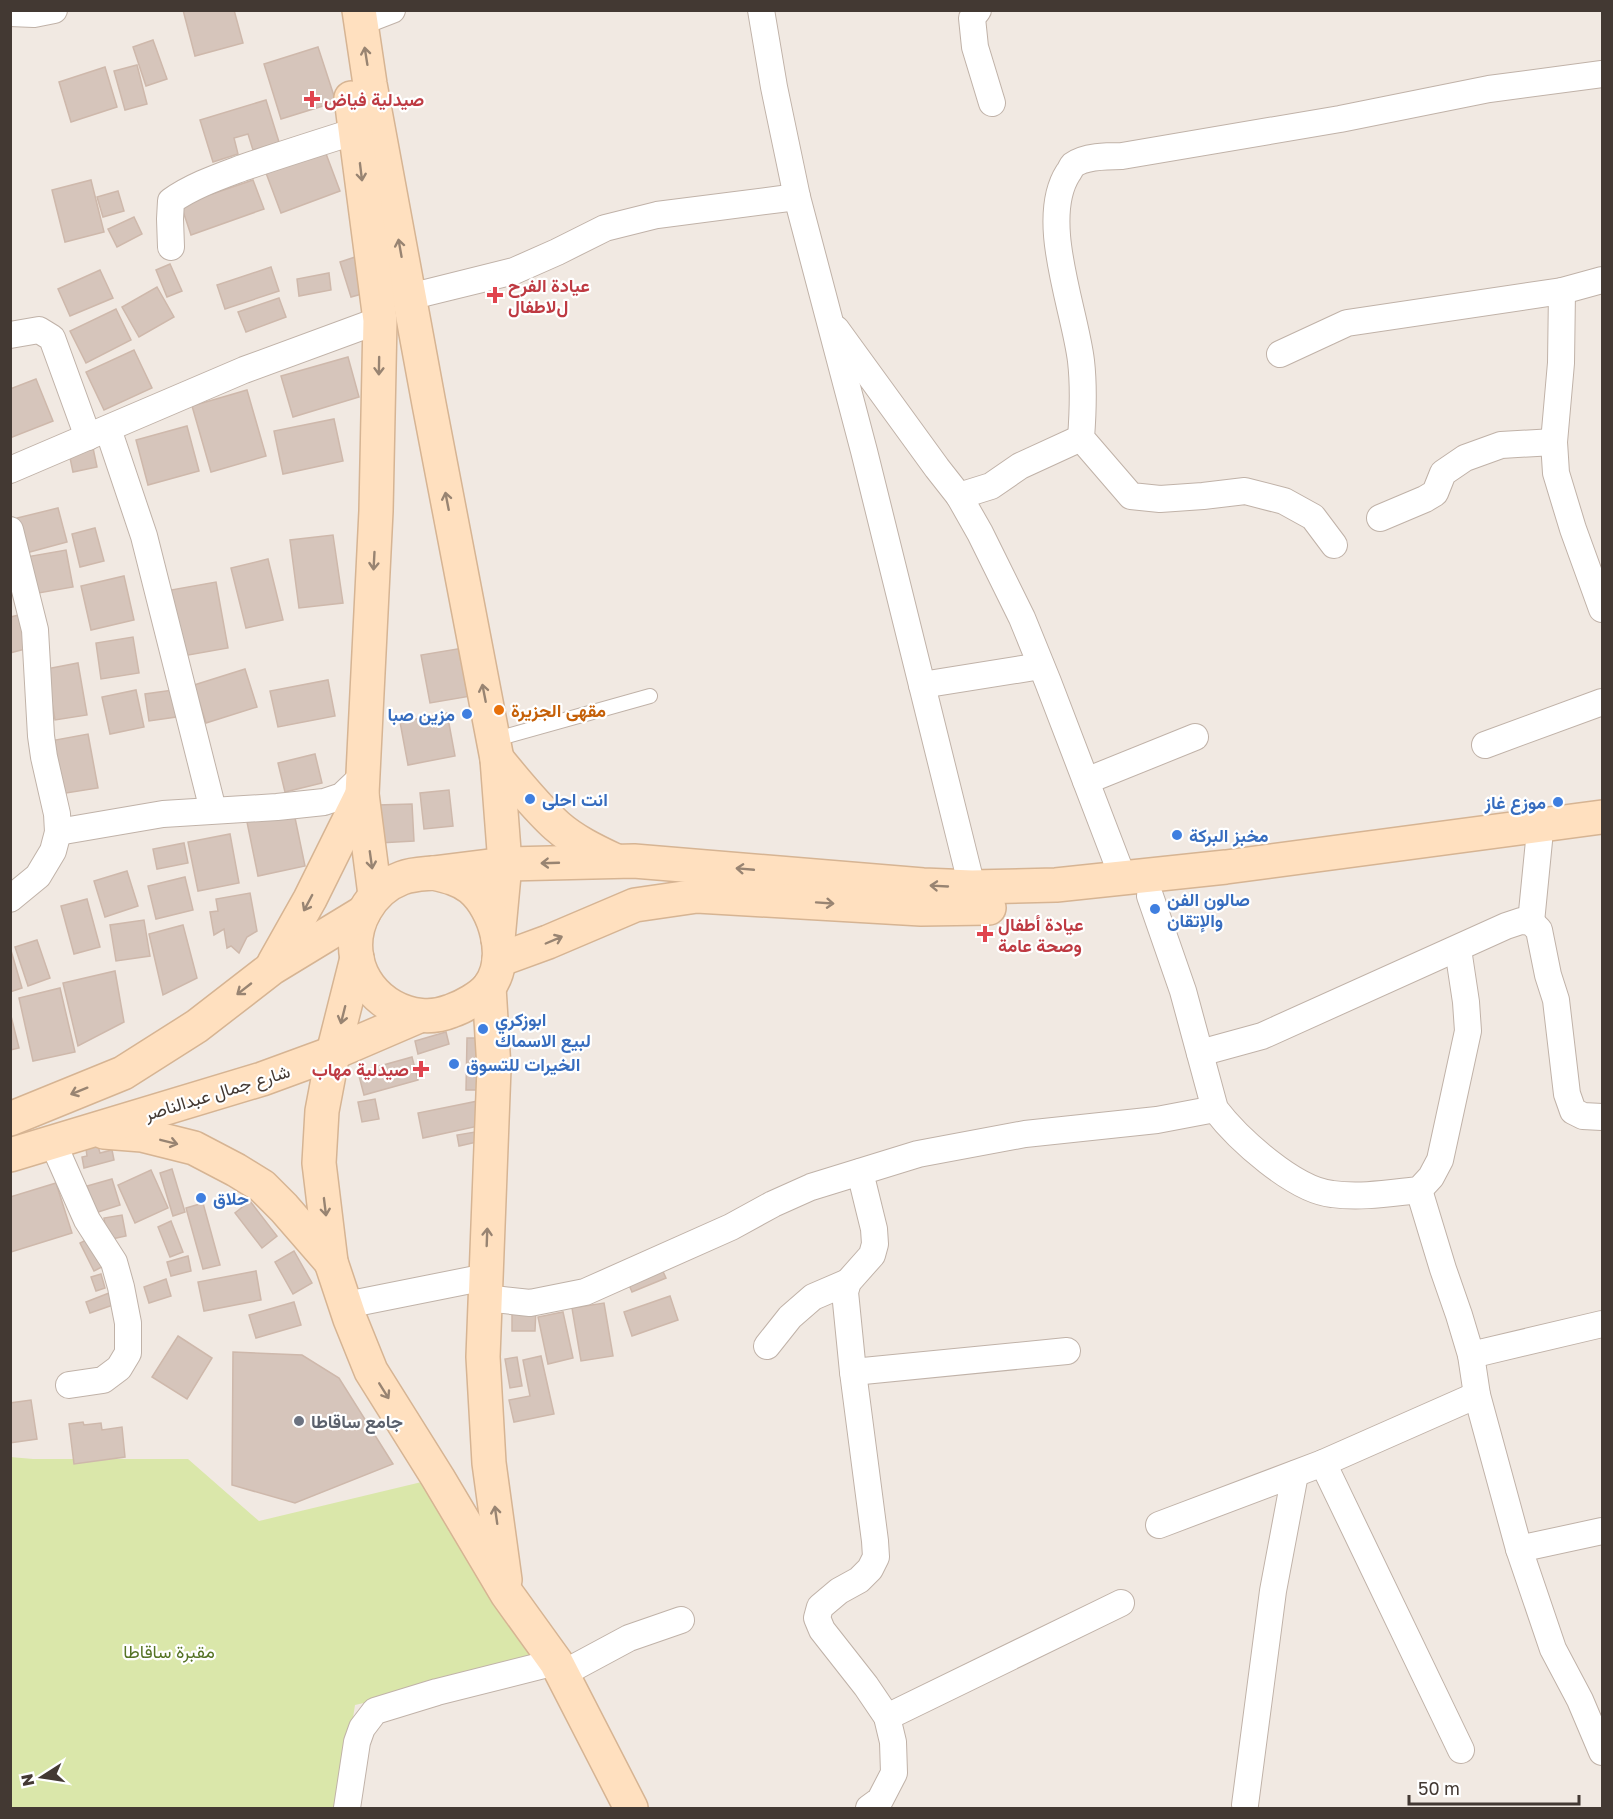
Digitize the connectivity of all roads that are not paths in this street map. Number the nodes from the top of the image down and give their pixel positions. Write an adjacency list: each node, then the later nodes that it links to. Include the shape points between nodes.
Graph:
1 (54, 10): 5 (street)
2 (392, 10): 6 (street)
3 (761, 10): 10 (street)
4 (978, 10): 8 (street, via 972,18 975,47)
5 (10, 13)
6 (352, 14): 9 (main road); 14 (main road, one-way to 6, via 370,84)
7 (1602, 74): 20 (street, via 1489,89 1122,156 1096,156 1073,165 1062,182 1056,210 1058,247 1081,360)
8 (992, 103)
9 (356, 131): 11 (street, via 281,154 182,194 171,201); 16 (main road, one-way to 16)
10 (796, 197): 14 (street, via 657,215 605,228 514,271); 15 (street)
11 (171, 247)
12 (1602, 280): 13 (street)
13 (1562, 291): 18 (street, via 1347,323); 21 (street)
14 (409, 297): 34 (main road, one-way to 14)
15 (827, 316): 23 (street); 29 (street)
16 (381, 320): 19 (street, via 244,370); 36 (main road, one-way to 36)
17 (10, 335): 19 (street, via 39,330 52,338)
18 (1280, 354)
19 (98, 433): 22 (street); 37 (street, via 144,536)
20 (1081, 438): 23 (street, via 1020,466 991,486); 26 (street, via 1131,496 1160,500 1245,491 1284,501 1313,517)
21 (1554, 442): 24 (street, via 1502,445 1465,458 1443,473 1435,493); 27 (street, via 1556,474)
22 (10, 470)
23 (959, 496): 28 (street, via 1022,618)
24 (1380, 518)
25 (10, 530): 39 (street, via 35,630 41,736)
26 (1334, 545)
27 (1600, 599)
28 (1041, 666): 29 (street); 35 (street)
29 (922, 684): 46 (street)
30 (650, 696): 34 (lane)
31 (1602, 702): 33 (street)
32 (1195, 737): 35 (street)
33 (1485, 745)
34 (495, 750): 42 (main road, via 517,784 558,827); 43 (main road)
35 (1086, 781): 45 (street)
36 (363, 785): 37 (street, via 324,802); 49 (main road, one-way to 49); 54 (main road, one-way to 54, via 310,899)
37 (213, 810): 39 (street, via 163,814)
38 (1602, 817): 45 (main road)
39 (58, 832): 48 (street, via 38,876)
40 (1602, 833): 41 (main road)
41 (1539, 841): 47 (main road); 50 (street)
42 (616, 861): 43 (main road, one-way to 43); 46 (main road, one-way to 42)
43 (505, 864): 44 (main road); 53 (main road)
44 (433, 873): 49 (main road, via 402,878 388,885); 53 (main road, via 470,887 484,902 494,919)
45 (1124, 878): 46 (main road)
46 (972, 887)
47 (1150, 896): 53 (main road, one-way to 47, via 635,905 698,896 921,909 977,909); 57 (street)
48 (10, 899)
49 (370, 903): 52 (main road, via 357,932); 54 (main road)
50 (1531, 922): 51 (street, via 1506,926); 59 (street, via 1539,930 1556,1000 1567,1094 1573,1111)
51 (1458, 949): 57 (street, via 1262,1036); 65 (street, via 1468,1031 1440,1160)
52 (357, 958): 55 (main road, via 365,979 379,997 397,1010); 56 (main road, one-way to 56)
53 (495, 962): 55 (main road, via 464,1006 441,1015); 68 (main road, one-way to 53)
54 (272, 968): 60 (main road, one-way to 60, via 197,1026 123,1073)
55 (419, 1016): 56 (main road, شارع جمال عبدالناصر)
56 (333, 1053): 61 (main road, شارع جمال عبدالناصر, via 262,1079); 66 (main road, one-way to 66, via 322,1111 320,1163)
57 (1200, 1053): 58 (street)
58 (1215, 1109): 64 (street, via 1157,1120 1025,1134 918,1154); 65 (street, via 1259,1154 1308,1187 1329,1194 1361,1196)
59 (1602, 1117)
60 (10, 1119)
61 (90, 1131): 62 (main road, شارع جمال عبدالناصر); 66 (main road, one-way to 66, via 142,1135 194,1148 236,1170 262,1186)
62 (53, 1143): 63 (main road, شارع جمال عبدالناصر); 75 (street, via 87,1220 114,1262 128,1323 128,1353 119,1368 103,1380)
63 (10, 1155)
64 (860, 1172): 67 (street, via 875,1244 873,1255); 68 (street, via 773,1204 731,1227 585,1292 530,1303)
65 (1419, 1190): 73 (street)
66 (331, 1262): 69 (main road)
67 (848, 1282): 71 (street, via 813,1297 790,1317); 74 (street, via 845,1292)
68 (485, 1288): 69 (street); 82 (main road, one-way to 68, via 489,1463 483,1358)
69 (346, 1305): 82 (main road, one-way to 82, via 371,1371)
70 (1602, 1324): 73 (street)
71 (767, 1346)
72 (1067, 1352): 74 (street)
73 (1471, 1355): 76 (street)
74 (853, 1372): 87 (street, via 876,1557 859,1580 820,1606 818,1618 822,1630)
75 (69, 1386)
76 (1477, 1395): 77 (street); 81 (street)
77 (1323, 1463): 78 (street); 88 (street)
78 (1295, 1474): 79 (street); 90 (street, via 1273,1591)
79 (1159, 1525)
80 (1602, 1531): 81 (street)
81 (1519, 1549): 86 (street, via 1553,1649)
82 (507, 1594): 85 (main road)
83 (1121, 1603): 87 (street)
84 (681, 1620): 85 (street)
85 (559, 1668): 91 (street, via 437,1692 375,1712 357,1742); 92 (main road)
86 (1591, 1698): 89 (street)
87 (887, 1717): 93 (street, via 894,1773 880,1800)
88 (1461, 1750)
89 (1602, 1752)
90 (1245, 1805)
91 (348, 1809)
92 (631, 1809)
93 (869, 1809)

